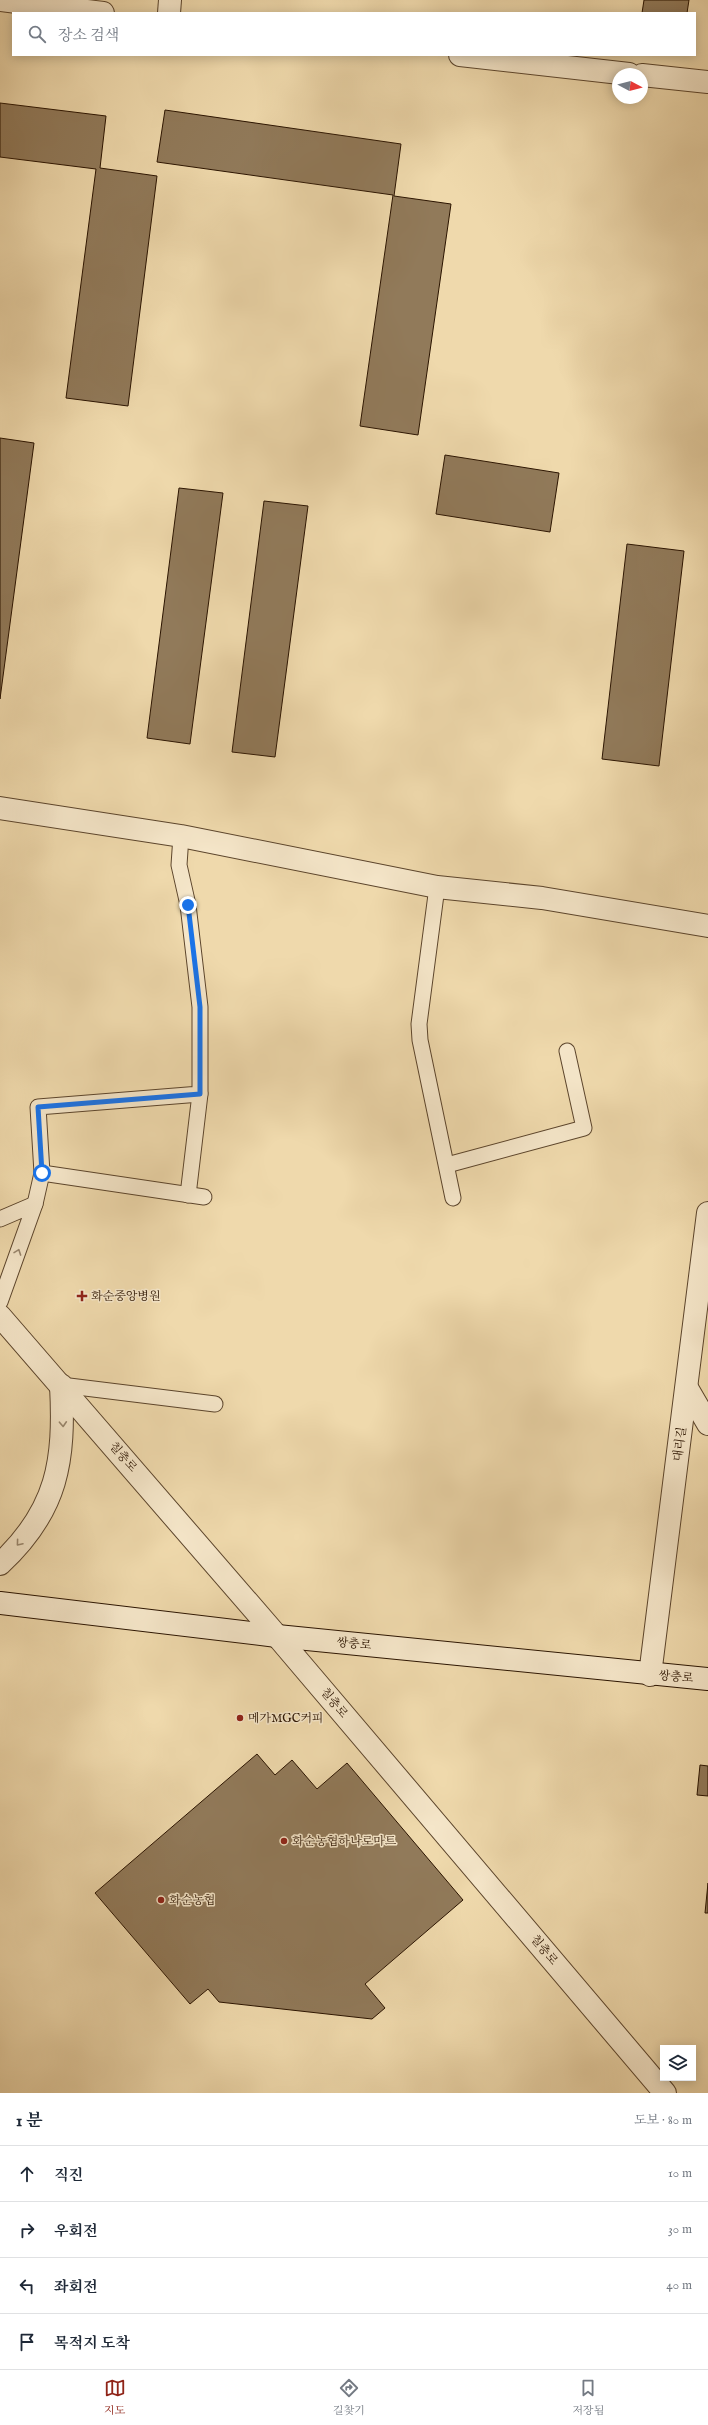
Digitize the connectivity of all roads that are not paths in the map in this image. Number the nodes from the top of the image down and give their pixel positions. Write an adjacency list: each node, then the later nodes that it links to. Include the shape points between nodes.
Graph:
1 (0, 0): 3 (street)
2 (170, 0): 4 (street)
3 (95, 12)
4 (169, 12)
5 (469, 56): 6 (street)
6 (612, 72)
7 (648, 77): 8 (street)
8 (708, 82)
9 (0, 808): 10 (street)
10 (181, 836): 11 (street); 14 (lane, via 179,865 188,905 200,1007)
11 (437, 887): 12 (street, via 542,898); 15 (lane, via 419,1024 420,1040)
12 (708, 926)
13 (568, 1052): 15 (lane, via 584,1128)
14 (200, 1094): 16 (lane, via 38,1107); 17 (lane)
15 (447, 1165): 19 (lane)
16 (42, 1173): 17 (lane); 20 (lane)
17 (188, 1195): 18 (lane)
18 (204, 1197)
19 (453, 1198)
20 (35, 1204): 22 (lane); 23 (lane, one-way to 20)
21 (708, 1213): 26 (street, 대리길)
22 (0, 1218)
23 (0, 1302)
24 (0, 1316): 25 (street, 칠충로)
25 (61, 1386): 27 (lane); 29 (street, one-way to 29, via 64,1431 59,1467 51,1494 36,1524); 31 (street, 칠충로)
26 (687, 1388): 28 (street); 32 (street, 대리길)
27 (216, 1404)
28 (708, 1424)
29 (0, 1564)
30 (0, 1603): 31 (street, 쌍충로)
31 (277, 1636): 32 (street, 쌍충로); 34 (street, 칠충로)
32 (650, 1675): 33 (street, 쌍충로)
33 (708, 1679)
34 (665, 2093)

